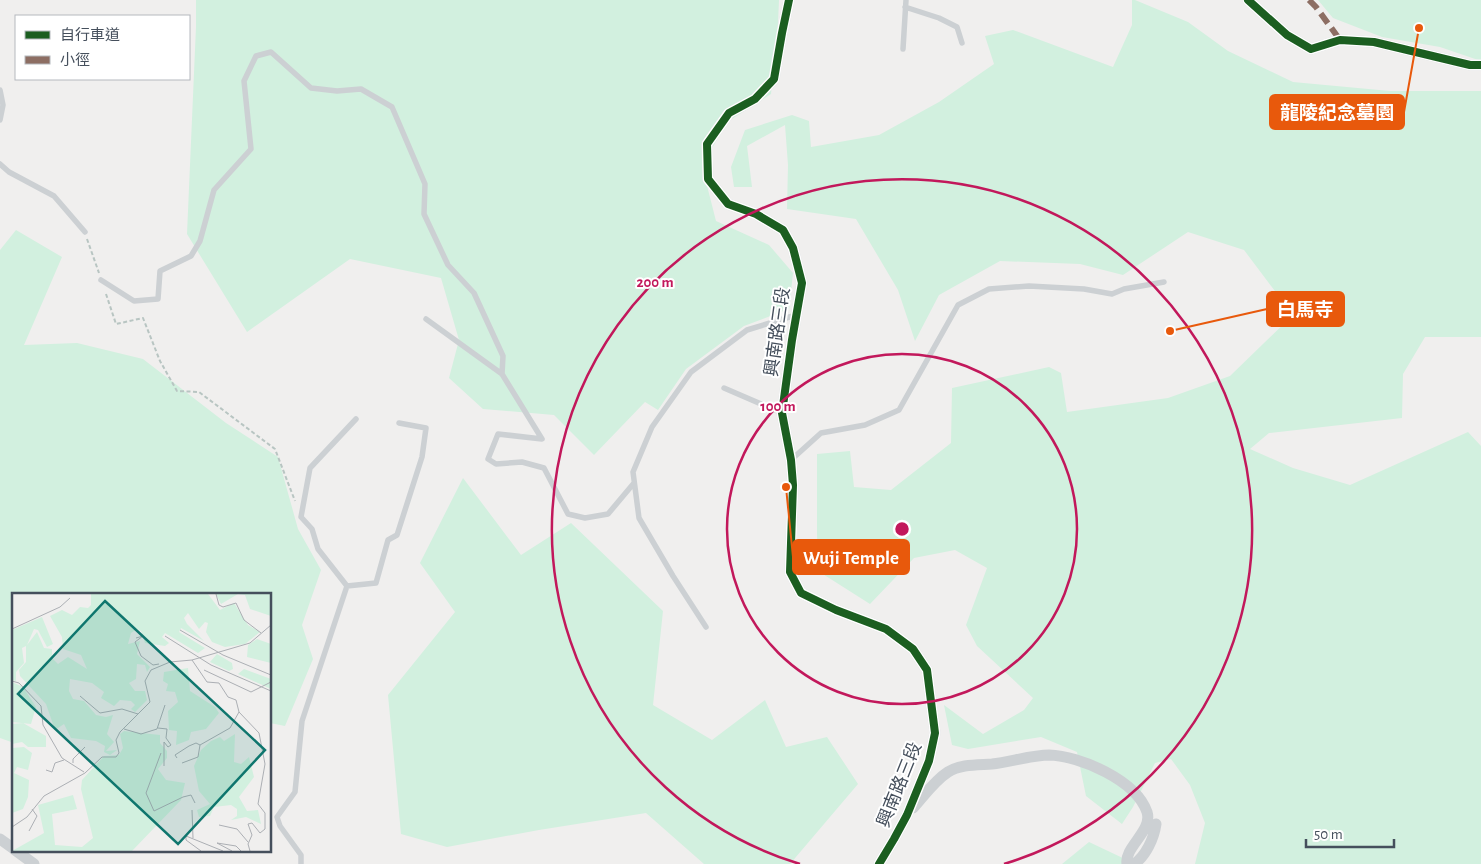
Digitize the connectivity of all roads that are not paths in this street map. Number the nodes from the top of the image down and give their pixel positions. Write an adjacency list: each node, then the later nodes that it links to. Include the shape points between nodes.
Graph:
1 (789, 0): 14 (street, 興南路三段, via 774,79 755,99 729,113 707,144 708,179 728,204 756,214 783,230 793,248 802,284)
2 (906, 0): 4 (lane)
3 (1248, 0): 7 (street, via 1286,35 1312,50 1340,40 1374,42)
4 (905, 7): 5 (lane, via 957,27); 6 (lane)
5 (962, 43)
6 (903, 49)
7 (1481, 65)
8 (0, 90): 9 (lane, via 4,105)
9 (0, 120)
10 (0, 164): 11 (lane, via 54,196)
11 (85, 232)
12 (101, 280): 16 (lane, via 134,302 158,300 160,271 191,256 200,241 214,190 251,149 244,81 256,56 271,52 311,88 361,89 392,107 425,184 424,214 448,265 474,293 503,356)
13 (1164, 282): 21 (lane, via 1112,294 1029,286 989,289 958,305 899,410 865,425 821,432)
14 (796, 316): 18 (street, 興南路三段); 22 (lane, via 747,330 691,372 652,427 632,472)
15 (426, 319): 16 (lane)
16 (502, 374): 22 (lane, via 542,439 498,434 488,459 496,464 522,462 544,468 568,514 585,518 608,514)
17 (724, 388): 18 (lane)
18 (782, 413): 21 (street, 興南路三段)
19 (356, 419): 23 (lane, via 310,468 301,517 312,529 318,549)
20 (399, 423): 23 (lane, via 426,428 422,457 397,534 388,540 376,583)
21 (791, 460): 25 (street, 興南路三段, via 790,572 801,593 886,629 913,649 927,670 935,733 930,761)
22 (634, 484): 24 (lane, via 639,518)
23 (347, 586): 31 (lane, via 302,721 295,792 277,817 301,855)
24 (706, 627)
25 (907, 815): 32 (street, 興南路三段); 33 (street, via 949,771 969,765 1049,755 1078,760 1126,784 1148,814 1146,826 1131,850)
26 (1156, 824): 34 (street, via 1154,836)
27 (0, 839): 28 (street)
28 (12, 848)
29 (18, 852): 30 (street)
30 (34, 864)
31 (301, 864)
32 (879, 864)
33 (1127, 864)
34 (1134, 864)

